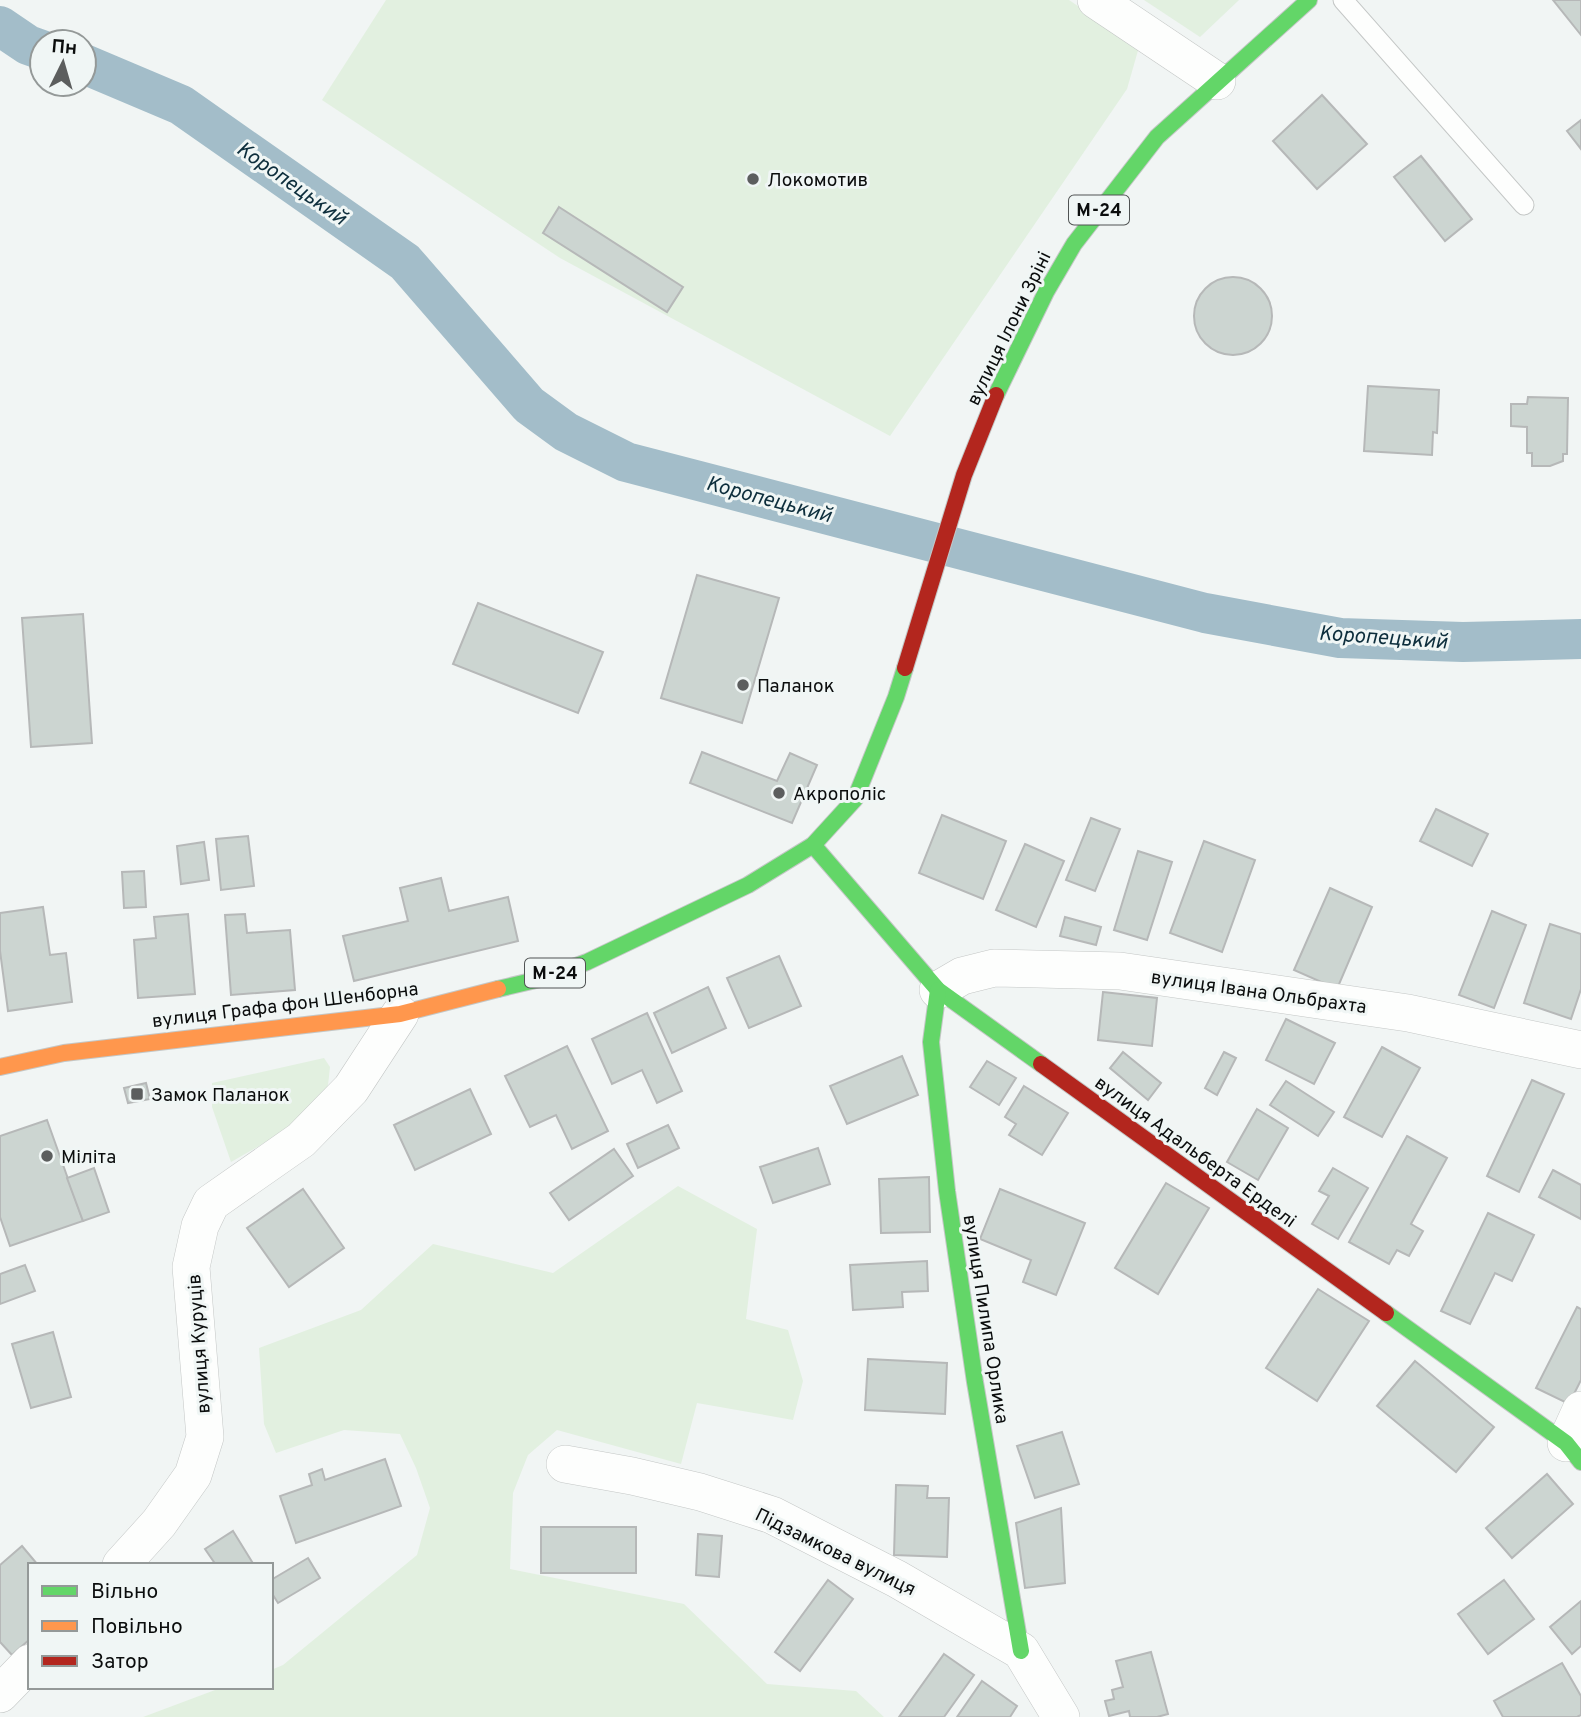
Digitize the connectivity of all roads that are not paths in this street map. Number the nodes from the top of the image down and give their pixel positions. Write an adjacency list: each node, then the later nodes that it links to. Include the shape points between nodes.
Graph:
1 (1096, 0): 4 (street)
2 (1309, 0): 4 (main road, вулиця Ілони Зріні / М-24)
3 (1343, 0): 5 (lane)
4 (1217, 82): 6 (main road, вулиця Ілони Зріні / М-24, via 1157,137 1074,244 1046,292 1002,379 964,475)
5 (1524, 205)
6 (926, 598): 7 (main road, вулиця Графа фон Шенборна / М-24, via 896,697 855,799)
7 (813, 845): 8 (main road, вулиця Адальберта Ерделі); 9 (main road, вулиця Графа фон Шенборна / М-24, via 748,885 587,962 540,979)
8 (938, 990): 10 (street, вулиця Івана Ольбрахта, via 962,976 994,968 1120,971 1408,1013); 13 (main road, вулиця Адальберта Ерделі); 16 (main road, вулиця Пилипа Орлика, via 931,1042 947,1191)
9 (400, 1014): 11 (main road, вулиця Графа фон Шенборна / М-24, via 64,1053); 15 (street, вулиця Куруців, via 351,1089 301,1140 211,1203 191,1267 205,1437 193,1475)
10 (1581, 1050)
11 (0, 1067)
12 (1581, 1410): 13 (street)
13 (1573, 1453)
14 (565, 1464): 16 (street, Підзамкова вулиця, via 700,1492 772,1515 897,1579)
15 (123, 1563)
16 (1021, 1651): 19 (street, Підзамкова вулиця)
17 (28, 1664): 18 (street)
18 (0, 1694)
19 (1060, 1717)

